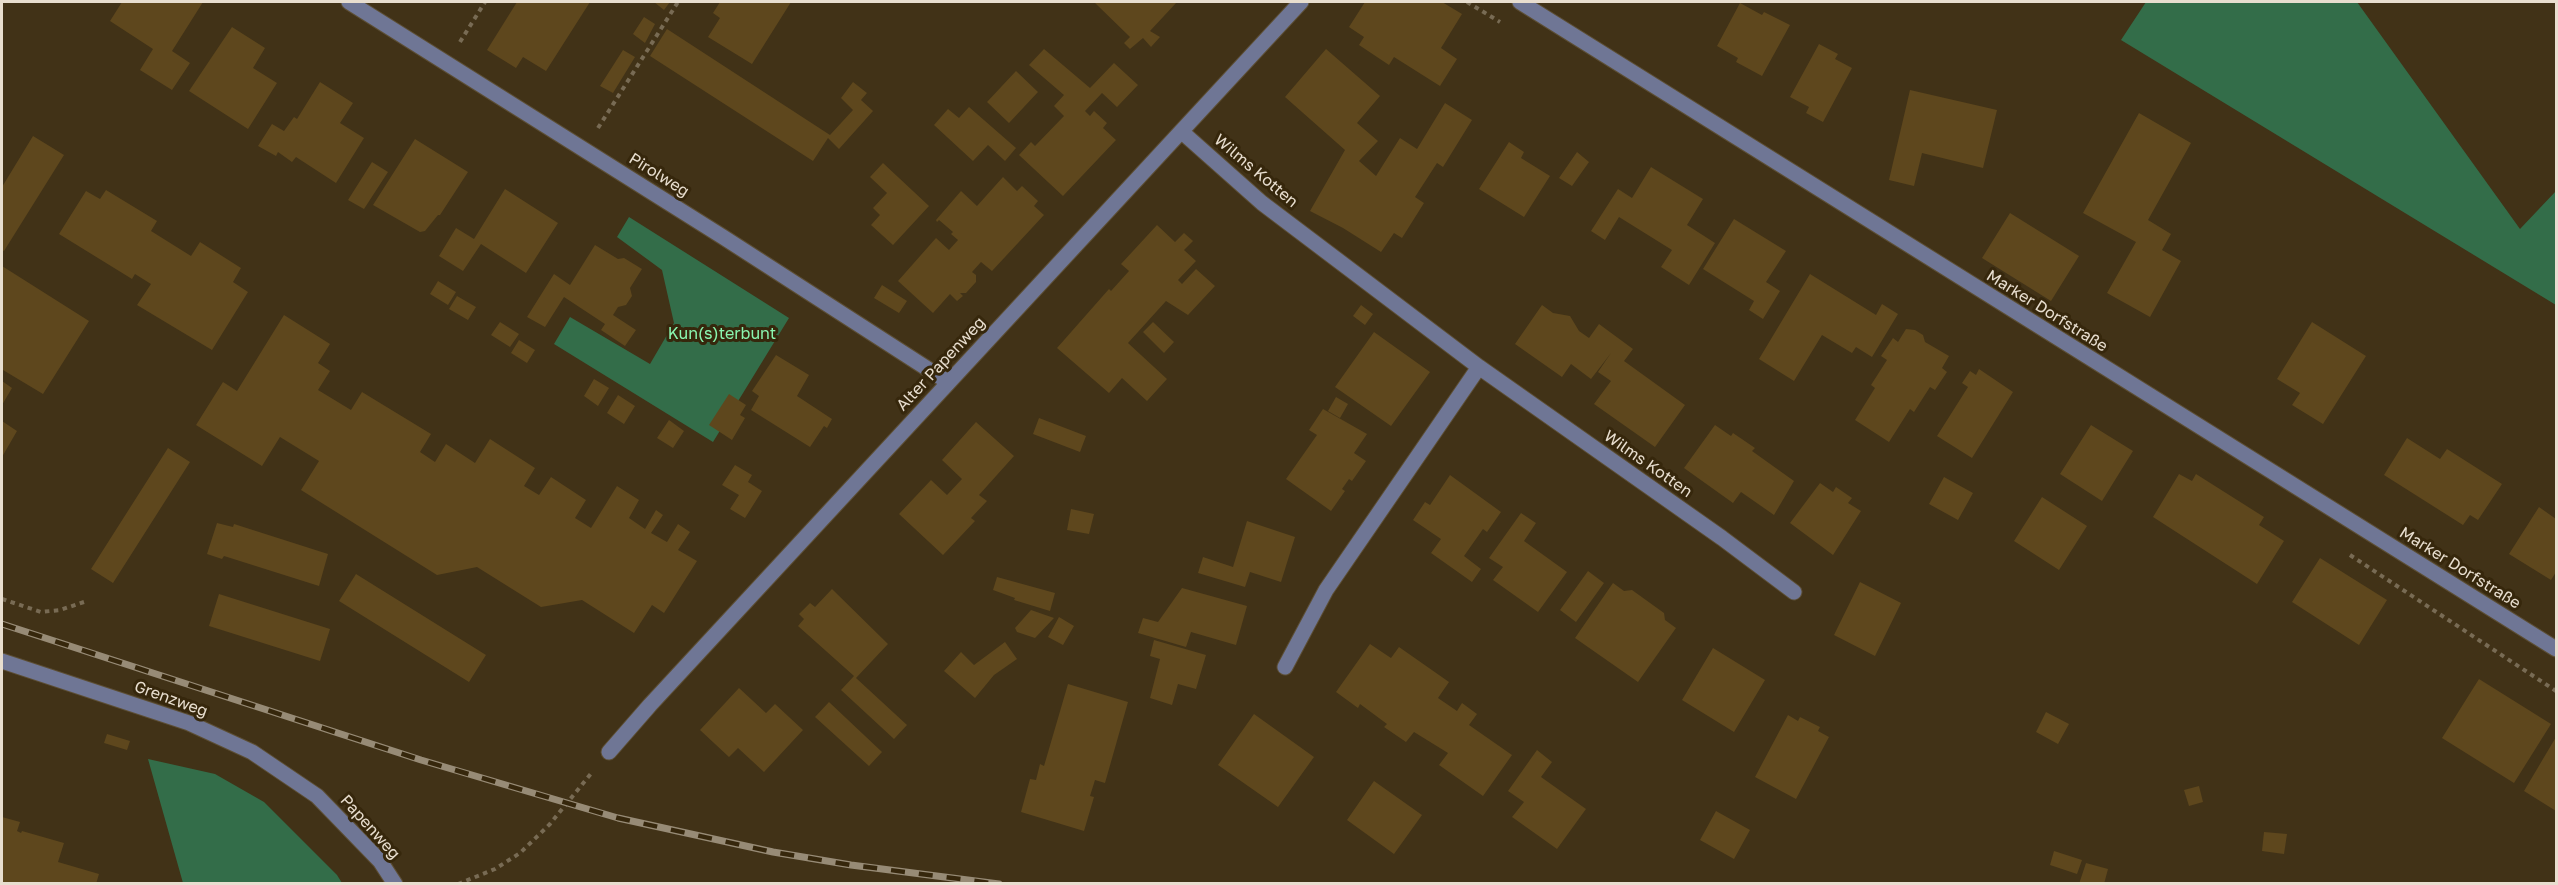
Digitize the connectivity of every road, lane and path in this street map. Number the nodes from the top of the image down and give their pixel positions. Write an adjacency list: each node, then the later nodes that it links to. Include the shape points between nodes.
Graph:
1 (349, 2): 6 (street, Pirolweg)
2 (484, 2): 6 (path)
3 (678, 2): 8 (path)
4 (1301, 2): 7 (street, Alter Papenweg)
5 (1520, 2): 14 (street, Marker Dorfstraße)
6 (447, 63): 8 (street, Pirolweg)
7 (1182, 132): 9 (street, Wilms Kotten, via 1262,203); 10 (street, Alter Papenweg)
8 (584, 149): 10 (street, Pirolweg)
9 (1479, 367): 11 (street, Wilms Kotten); 16 (street, via 1326,590)
10 (948, 382): 17 (street, Alter Papenweg)
11 (1794, 592)
12 (2, 599): 13 (path, via 41,612)
13 (87, 601)
14 (2556, 649)
15 (2, 661): 18 (street, Grenzweg, via 189,723 252,752)
16 (1285, 667)
17 (609, 752): 20 (path, via 550,824 520,853)
18 (317, 796): 19 (street, Papenweg, via 380,861)
19 (395, 884)
20 (458, 884)

